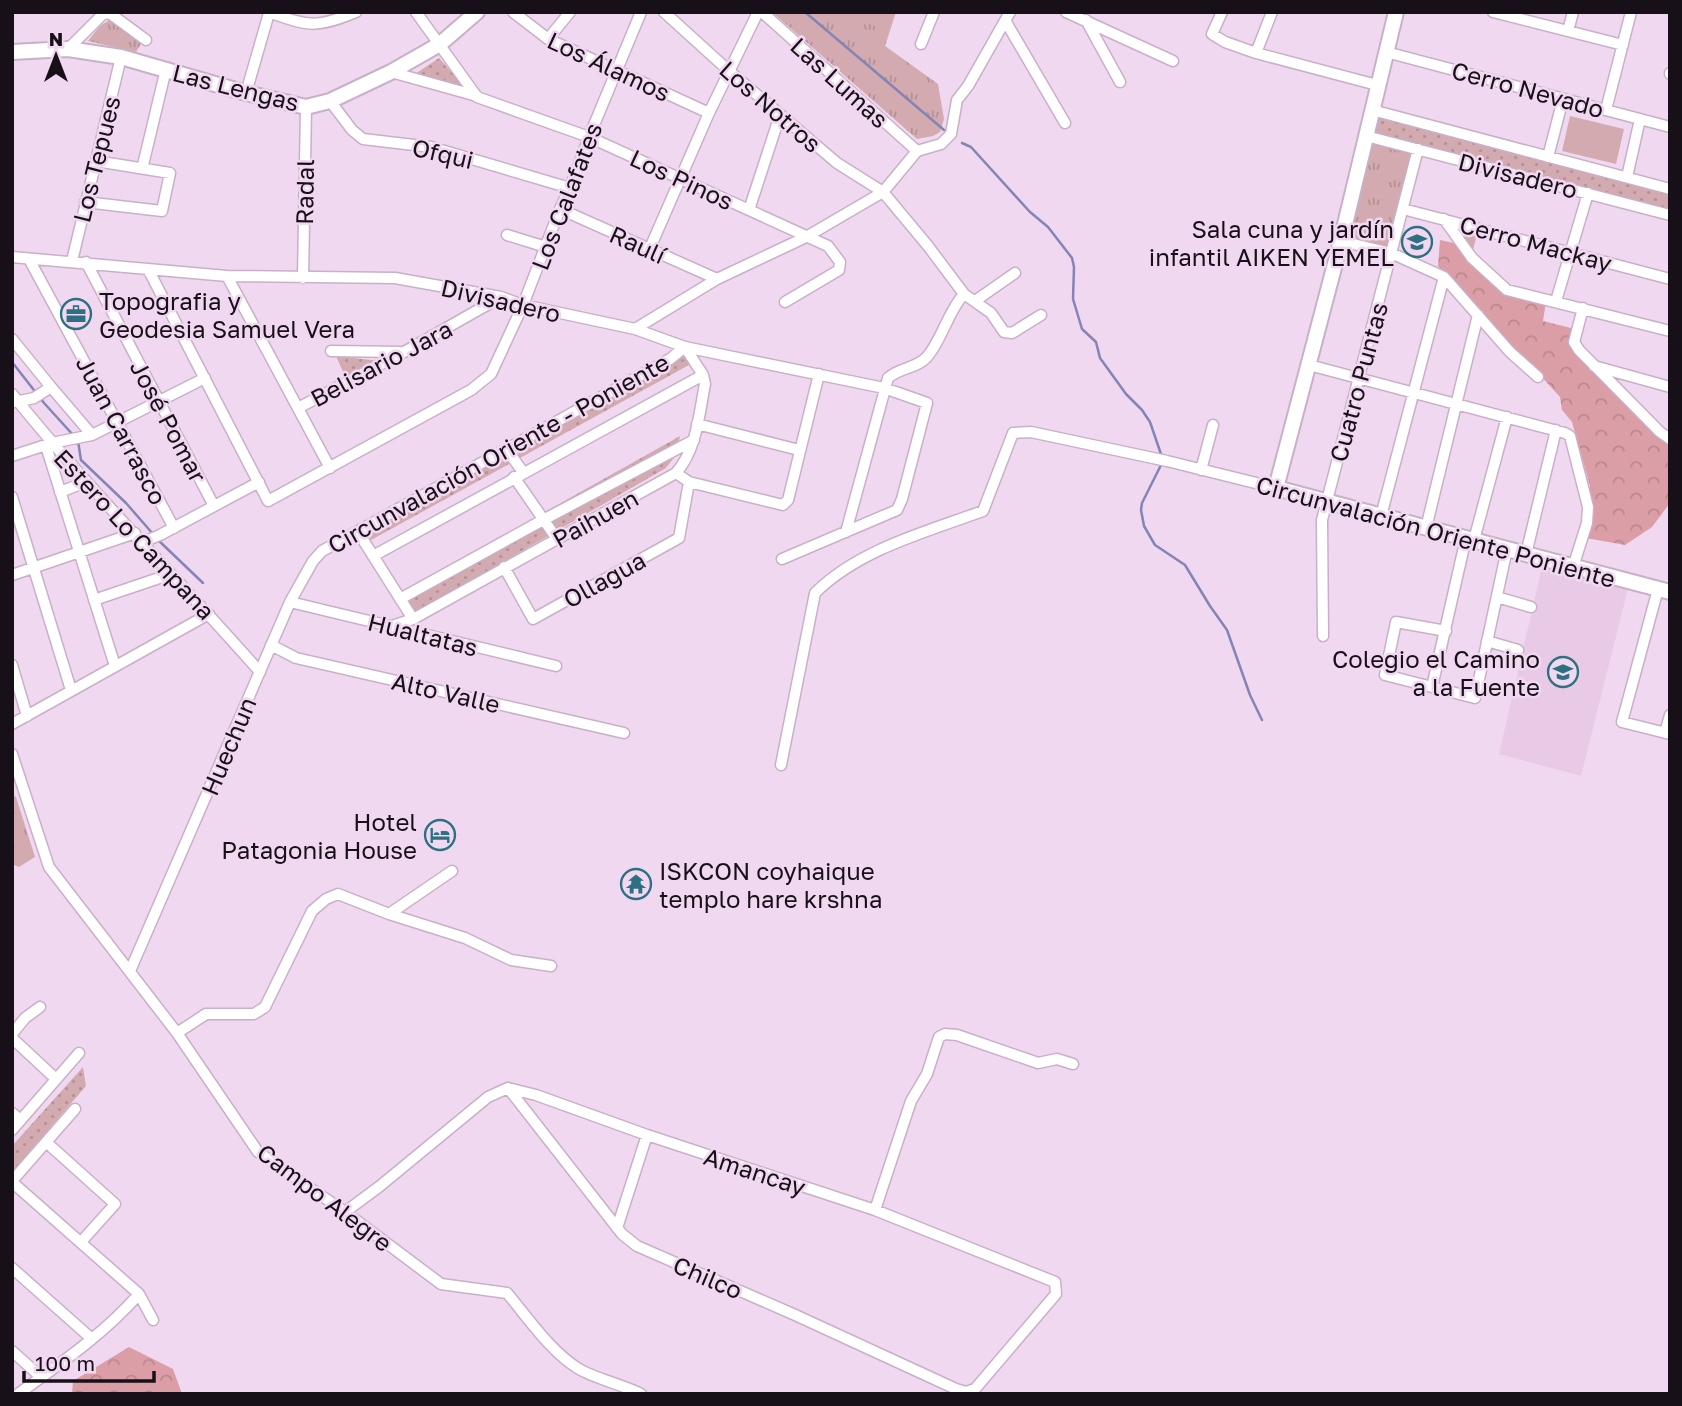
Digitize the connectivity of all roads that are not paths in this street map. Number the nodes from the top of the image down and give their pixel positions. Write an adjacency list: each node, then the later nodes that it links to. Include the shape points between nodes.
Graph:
1 (268, 12): 2 (street, via 301,24 328,24); 40 (street)
2 (356, 12)
3 (416, 12): 25 (street)
4 (477, 12): 25 (street, Las Lengas)
5 (513, 12): 24 (street, Los Álamos)
6 (570, 12): 24 (street)
7 (640, 12): 35 (street, Los Calafates)
8 (664, 12): 36 (street, Los Notros)
9 (760, 12): 36 (street); 55 (street, Las Lumas)
10 (934, 12): 26 (street)
11 (1066, 12): 21 (street)
12 (1222, 12): 31 (street, via 1212,34)
13 (1272, 12): 31 (street)
14 (1396, 12): 30 (street)
15 (1493, 12): 19 (street)
16 (1573, 12): 22 (street)
17 (1631, 12): 27 (street)
18 (109, 13): 23 (street); 28 (street)
19 (1514, 15): 22 (street)
20 (1008, 17): 50 (street); 55 (street, via 957,100 951,134 941,145)
21 (1085, 20): 33 (street); 38 (street)
22 (1568, 31): 27 (street)
23 (146, 40)
24 (548, 40): 35 (street, Los Álamos)
25 (440, 44): 37 (street, Las Lengas); 41 (street)
26 (921, 44)
27 (1623, 45): 46 (street)
28 (68, 49): 29 (street, Las Lengas); 32 (street, Las Lengas)
29 (12, 52)
30 (1386, 52): 39 (street); 42 (street, Cerro Nevado)
31 (1256, 53): 39 (street)
32 (121, 57): 34 (street, Las Lengas); 57 (street, Los Tepues)
33 (1173, 61)
34 (166, 69): 40 (street, Las Lengas); 58 (street)
35 (617, 70): 47 (street, Los Álamos); 53 (street, Los Calafates)
36 (729, 71): 47 (street); 48 (street, Los Notros)
37 (391, 72): 41 (street, Los Pinos); 43 (street, Las Lengas)
38 (1120, 82)
39 (1377, 85): 45 (street)
40 (246, 93): 44 (street, Las Lengas)
41 (477, 97): 53 (street, Los Pinos)
42 (1563, 99): 46 (street, Cerro Nevado); 56 (street)
43 (330, 101): 44 (street, Las Lengas); 61 (street, Ofqui, via 363,139 431,147)
44 (306, 107): 86 (street, Radal)
45 (1372, 110): 52 (street); 56 (street, Divisadero)
46 (1606, 110): 49 (street, Cerro Nevado)
47 (709, 113): 60 (street)
48 (780, 115): 63 (street, Los Notros, via 837,163); 68 (street)
49 (1640, 119): 51 (street, Cerro Nevado); 59 (street)
50 (1065, 123)
51 (1670, 127)
52 (1366, 136): 54 (street, Divisadero); 73 (street)
53 (589, 137): 60 (street, Los Pinos); 61 (street, Los Calafates)
54 (1418, 149): 64 (street, Divisadero); 67 (street, Cuatro Puntas)
55 (918, 151): 63 (street)
56 (1548, 157): 59 (street, Divisadero)
57 (96, 161): 65 (street, Los Tepues); 65 (street, via 170,173 162,211)
58 (144, 165)
59 (1627, 177): 62 (street, Divisadero)
60 (681, 178): 68 (street, Los Pinos); 75 (street)
61 (570, 188): 66 (street, Los Calafates)
62 (1670, 189)
63 (883, 192): 72 (street); 89 (street, Los Notros)
64 (1588, 193): 69 (street, Divisadero); 76 (street)
65 (85, 202): 80 (street, Los Tepues)
66 (560, 209): 74 (street, Los Calafates); 75 (street, Raulí)
67 (1403, 209): 70 (street, Cerro Mackay); 77 (street, Cuatro Puntas)
68 (749, 210): 72 (street, Los Pinos)
69 (1670, 215)
70 (1444, 219): 76 (street, Cerro Mackay); 92 (street, via 1472,257 1507,290)
71 (507, 235): 74 (street)
72 (806, 237): 87 (street); 93 (street, Los Pinos, via 828,246 840,267)
73 (1341, 241): 77 (street); 104 (street)
74 (546, 247): 94 (street, Los Calafates)
75 (650, 248): 87 (street, Raulí)
76 (1570, 252): 88 (street, Cerro Mackay); 92 (street)
77 (1391, 253): 85 (street); 110 (street, Cuatro Puntas)
78 (12, 257): 79 (street, Divisadero)
79 (29, 259): 80 (street, Divisadero); 120 (street, Juan Carrasco)
80 (72, 261): 81 (street, Divisadero)
81 (86, 262): 82 (street, Divisadero); 116 (street, José Pomar)
82 (148, 269): 84 (street, Divisadero); 109 (street)
83 (1015, 273): 91 (street)
84 (228, 276): 86 (street, Divisadero); 118 (street)
85 (1444, 277): 96 (street); 114 (street)
86 (303, 278): 90 (street, Divisadero, via 395,278)
87 (717, 279): 98 (street)
88 (1670, 279)
89 (964, 294): 91 (street); 112 (street, via 929,355 891,375)
90 (501, 298): 94 (street, Divisadero); 103 (street, Belisario Jara)
91 (975, 301): 97 (street, via 1009,334)
92 (1556, 301): 95 (street)
93 (785, 303)
94 (523, 306): 98 (street, Divisadero); 131 (street, Los Calafates, via 491,374 471,390)
95 (1583, 308): 99 (street); 105 (street, via 1574,342)
96 (1478, 314): 108 (street); 117 (street)
97 (1041, 315)
98 (635, 329): 101 (street, Circunvalación Oriente - Poniente)
99 (1670, 331)
100 (12, 338): 113 (street)
101 (685, 347): 106 (street, Circunvalación Oriente - Poniente); 107 (street); 128 (street, Circunvalación Oriente - Poniente)
102 (331, 351): 103 (street)
103 (404, 352): 118 (street, Belisario Jara)
104 (1309, 365): 110 (street); 138 (street)
105 (1593, 366): 111 (street); 125 (street)
106 (819, 374): 112 (street, Circunvalación Oriente - Poniente); 129 (street)
107 (703, 375): 121 (street); 134 (street)
108 (1538, 377)
109 (205, 378): 116 (street); 136 (street)
110 (1360, 378): 114 (street); 141 (street, Cuatro Puntas)
111 (1670, 387)
112 (884, 388): 148 (street); 148 (street, Circunvalación Oriente - Poniente, via 928,403 897,510)
113 (42, 392): 115 (street); 124 (street)
114 (1414, 392): 117 (street); 143 (street)
115 (14, 400): 127 (street, Estero Lo Campana)
116 (159, 402): 120 (street); 142 (street, José Pomar)
117 (1457, 404): 119 (street); 146 (street)
118 (298, 408): 131 (street)
119 (1507, 417): 123 (street); 151 (street)
120 (118, 423): 124 (street); 145 (street, Juan Carrasco)
121 (697, 424): 126 (street); 129 (street)
122 (1213, 425): 132 (street)
123 (1556, 430): 155 (street); 159 (street, via 1570,436 1588,507)
124 (88, 435): 127 (street)
125 (1670, 439)
126 (694, 440): 133 (street, via 687,461); 144 (street)
127 (49, 445): 130 (street); 135 (street, Estero Lo Campana); 139 (street)
128 (507, 450): 134 (street); 147 (street, Circunvalación Oriente - Poniente)
129 (799, 450): 137 (street, via 783,505)
130 (12, 456)
131 (330, 468): 136 (street, Los Calafates, via 268,501)
132 (1202, 470): 138 (street, Circunvalación Oriente Poniente); 190 (street, Circunvalación Oriente Poniente, via 1031,432 1013,433 982,511 904,539 833,575 815,593)
133 (676, 472): 137 (street); 150 (street, Paihuen)
134 (519, 475): 144 (street); 156 (street)
135 (86, 482): 139 (street); 149 (street, Estero Lo Campana)
136 (259, 482): 142 (street)
137 (689, 482): 160 (street, Ollagua, via 679,538 533,619)
138 (1276, 488): 141 (street, Circunvalación Oriente Poniente)
139 (60, 492): 154 (street)
140 (12, 497): 161 (street)
141 (1327, 502): 143 (street, Circunvalación Oriente Poniente); 174 (street, Cuatro Puntas, via 1322,520)
142 (214, 506): 145 (street)
143 (1381, 516): 146 (street, Circunvalación Oriente Poniente)
144 (543, 520): 150 (street); 166 (street)
145 (174, 528): 152 (street)
146 (1426, 528): 151 (street, Circunvalación Oriente Poniente)
147 (358, 532): 156 (street); 158 (street, Circunvalación Oriente - Poniente, via 322,551)
148 (846, 532): 157 (street)
149 (135, 533): 152 (street, Estero Lo Campana); 154 (street)
150 (557, 539): 160 (street, Paihuen)
151 (1470, 539): 153 (street, Circunvalación Oriente Poniente); 173 (street)
152 (145, 542): 162 (street, Estero Lo Campana)
153 (1507, 549): 155 (street, Circunvalación Oriente Poniente); 165 (street)
154 (79, 552): 161 (street); 167 (street)
155 (1526, 554): 159 (street, Circunvalación Oriente Poniente)
156 (373, 556): 166 (street)
157 (782, 559)
158 (313, 561): 168 (street, Huechun)
159 (1573, 566): 164 (street, Circunvalación Oriente Poniente)
160 (504, 567): 171 (street, Paihuen)
161 (34, 568): 163 (street); 183 (street)
162 (171, 574): 167 (street); 170 (street, Estero Lo Campana)
163 (12, 575)
164 (1666, 589): 188 (street, via 1622,722)
165 (1497, 597): 169 (street); 175 (street)
166 (400, 599): 171 (street)
167 (94, 600): 179 (street)
168 (290, 602): 172 (street, Hualtatas); 176 (street, Huechun)
169 (1531, 607)
170 (209, 614): 179 (street); 181 (street, Estero Lo Campana)
171 (414, 618): 172 (street, Paihuen)
172 (392, 626): 180 (street, Hualtatas)
173 (1446, 631): 182 (street); 182 (street, via 1396,622 1385,675)
174 (1323, 636)
175 (1487, 640): 177 (street); 182 (street, via 1475,698)
176 (271, 645): 181 (street, Huechun); 187 (street, Alto Valle, via 296,658)
177 (1518, 650)
178 (12, 665): 185 (street)
179 (115, 666): 183 (street)
180 (556, 666)
181 (260, 672): 195 (street, Huechun)
182 (1432, 687)
183 (71, 690): 185 (street)
184 (1670, 715): 188 (street)
185 (27, 716): 186 (street)
186 (12, 724)
187 (624, 733)
188 (1667, 734)
189 (12, 754): 191 (street, Campo Alegre)
190 (781, 765)
191 (16, 781): 195 (street, Campo Alegre, via 49,867)
192 (452, 871): 193 (street)
193 (389, 914): 194 (street, via 465,938 511,960); 197 (street, via 338,894 326,899 312,911 265,1007 254,1014 206,1014)
194 (551, 966)
195 (130, 971): 197 (street, Campo Alegre)
196 (40, 1007): 198 (street)
197 (177, 1032): 210 (street, Campo Alegre, via 258,1152)
198 (12, 1036): 201 (street)
199 (79, 1053): 201 (street)
200 (1073, 1065): 209 (street, via 1057,1059 1038,1063 957,1035 939,1037 927,1074 911,1101)
201 (56, 1079): 204 (street)
202 (508, 1088): 206 (street, Amancay); 210 (street, via 488,1097); 211 (street, Chilco)
203 (75, 1109): 207 (street)
204 (16, 1116): 205 (street)
205 (12, 1130)
206 (647, 1135): 209 (street, Amancay); 211 (street)
207 (46, 1142): 208 (street); 212 (street, via 115,1204)
208 (12, 1181): 212 (street)
209 (875, 1210): 219 (street, Amancay, via 1055,1282 1051,1301 975,1389)
210 (345, 1212): 221 (street, Campo Alegre, via 441,1284 507,1293 540,1334 580,1370)
211 (617, 1228): 219 (street, Chilco, via 637,1246)
212 (81, 1242): 214 (street)
213 (12, 1268): 216 (street)
214 (139, 1294): 215 (street); 216 (street)
215 (153, 1320)
216 (92, 1339): 218 (street)
217 (12, 1351): 218 (street)
218 (41, 1377): 220 (street)
219 (966, 1392)
220 (18, 1394)
221 (641, 1394)

